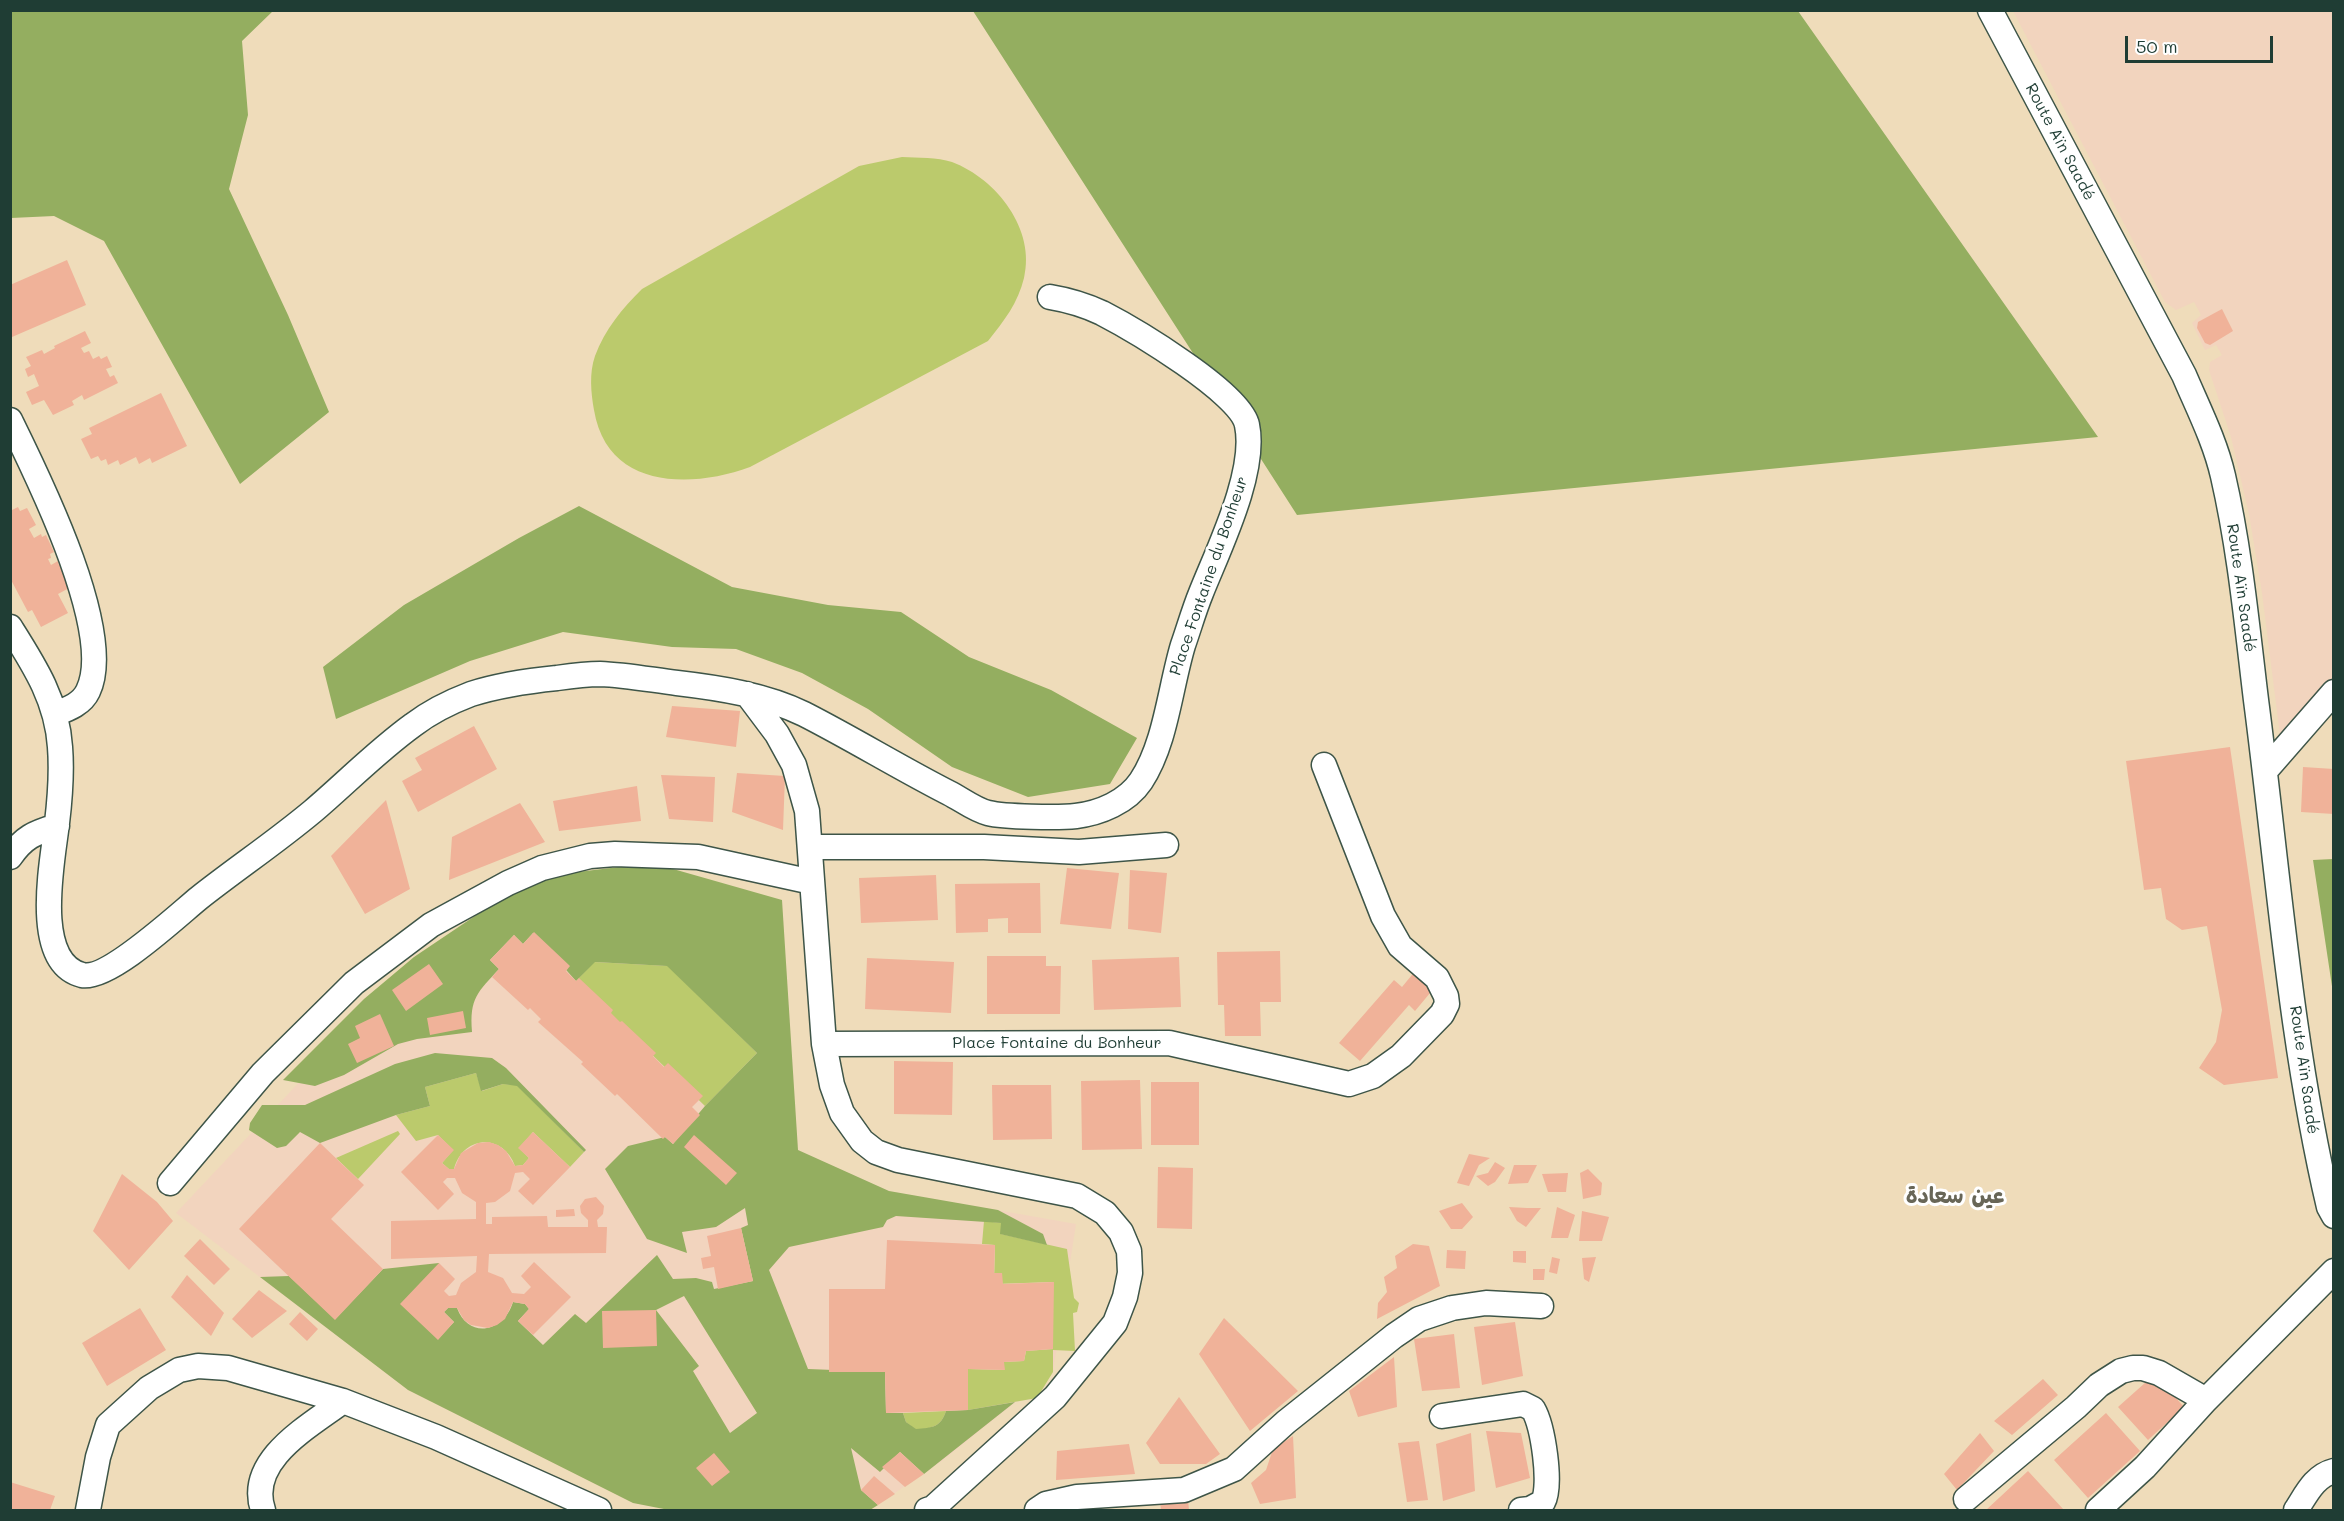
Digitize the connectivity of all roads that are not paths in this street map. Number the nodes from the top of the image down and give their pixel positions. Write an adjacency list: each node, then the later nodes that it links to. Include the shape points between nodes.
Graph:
1 (1990, 10): 9 (street, Route Aïn Saadé, via 2184,375 2208,432 2223,475 2239,567)
2 (1050, 297): 6 (street, Place Fontaine du Bonheur, via 1100,312 1142,336 1222,392 1237,405 1247,423 1245,474 1224,541 1181,651 1161,738 1140,784 1108,809 1073,816 988,813 800,712)
3 (10, 420): 7 (street, via 40,481 73,566 94,638 94,667 88,692 75,706)
4 (10, 627): 7 (street, Place Fontaine du Bonheur, via 43,679)
5 (2334, 692): 9 (street)
6 (747, 694): 10 (street, Place Fontaine du Bonheur, via 596,674 517,682 465,696 413,725 285,835 119,962 93,974 82,975 68,967 53,939 48,879); 12 (street, via 794,765 807,811)
7 (56, 714): 10 (street, Place Fontaine du Bonheur, via 60,746)
8 (1324, 765): 15 (street, Place Fontaine du Bonheur, via 1383,916 1400,946 1437,978 1446,996 1442,1014 1401,1056 1373,1076 1349,1084 1169,1043)
9 (2265, 771): 17 (street, Route Aïn Saadé, via 2315,1149)
10 (57, 826): 13 (street, via 27,838)
11 (1166, 845): 12 (street, via 1078,852 994,847)
12 (811, 847): 14 (street)
13 (10, 857)
14 (812, 882): 15 (street); 16 (street, via 698,857 615,854 542,868 508,883 431,926 354,983 263,1073)
15 (824, 1044): 28 (street, via 842,1113 862,1141 876,1152 898,1160 1077,1196 1105,1213 1121,1232 1129,1251 1130,1273 1115,1323 1054,1398)
16 (170, 1183)
17 (2334, 1216)
18 (2334, 1271): 20 (street)
19 (1541, 1306): 29 (street, via 1486,1303 1452,1308 1419,1320 1286,1422 1234,1469 1184,1490 1069,1498)
20 (2206, 1400): 24 (street, via 2159,1373 2133,1368 2121,1371 2099,1385); 31 (street, via 2145,1467)
21 (343, 1401): 25 (street, via 228,1368 198,1366 179,1370 149,1388 108,1425); 26 (street, via 292,1439 270,1462 262,1483); 27 (street, via 436,1437)
22 (1442, 1416): 30 (street, via 1523,1404 1533,1409 1541,1434 1548,1490 1543,1502)
23 (2330, 1472): 32 (street, via 2311,1485)
24 (1966, 1499)
25 (88, 1510)
26 (262, 1510)
27 (599, 1510)
28 (932, 1510)
29 (1037, 1510)
30 (1521, 1510)
31 (2098, 1510)
32 (2296, 1510)

